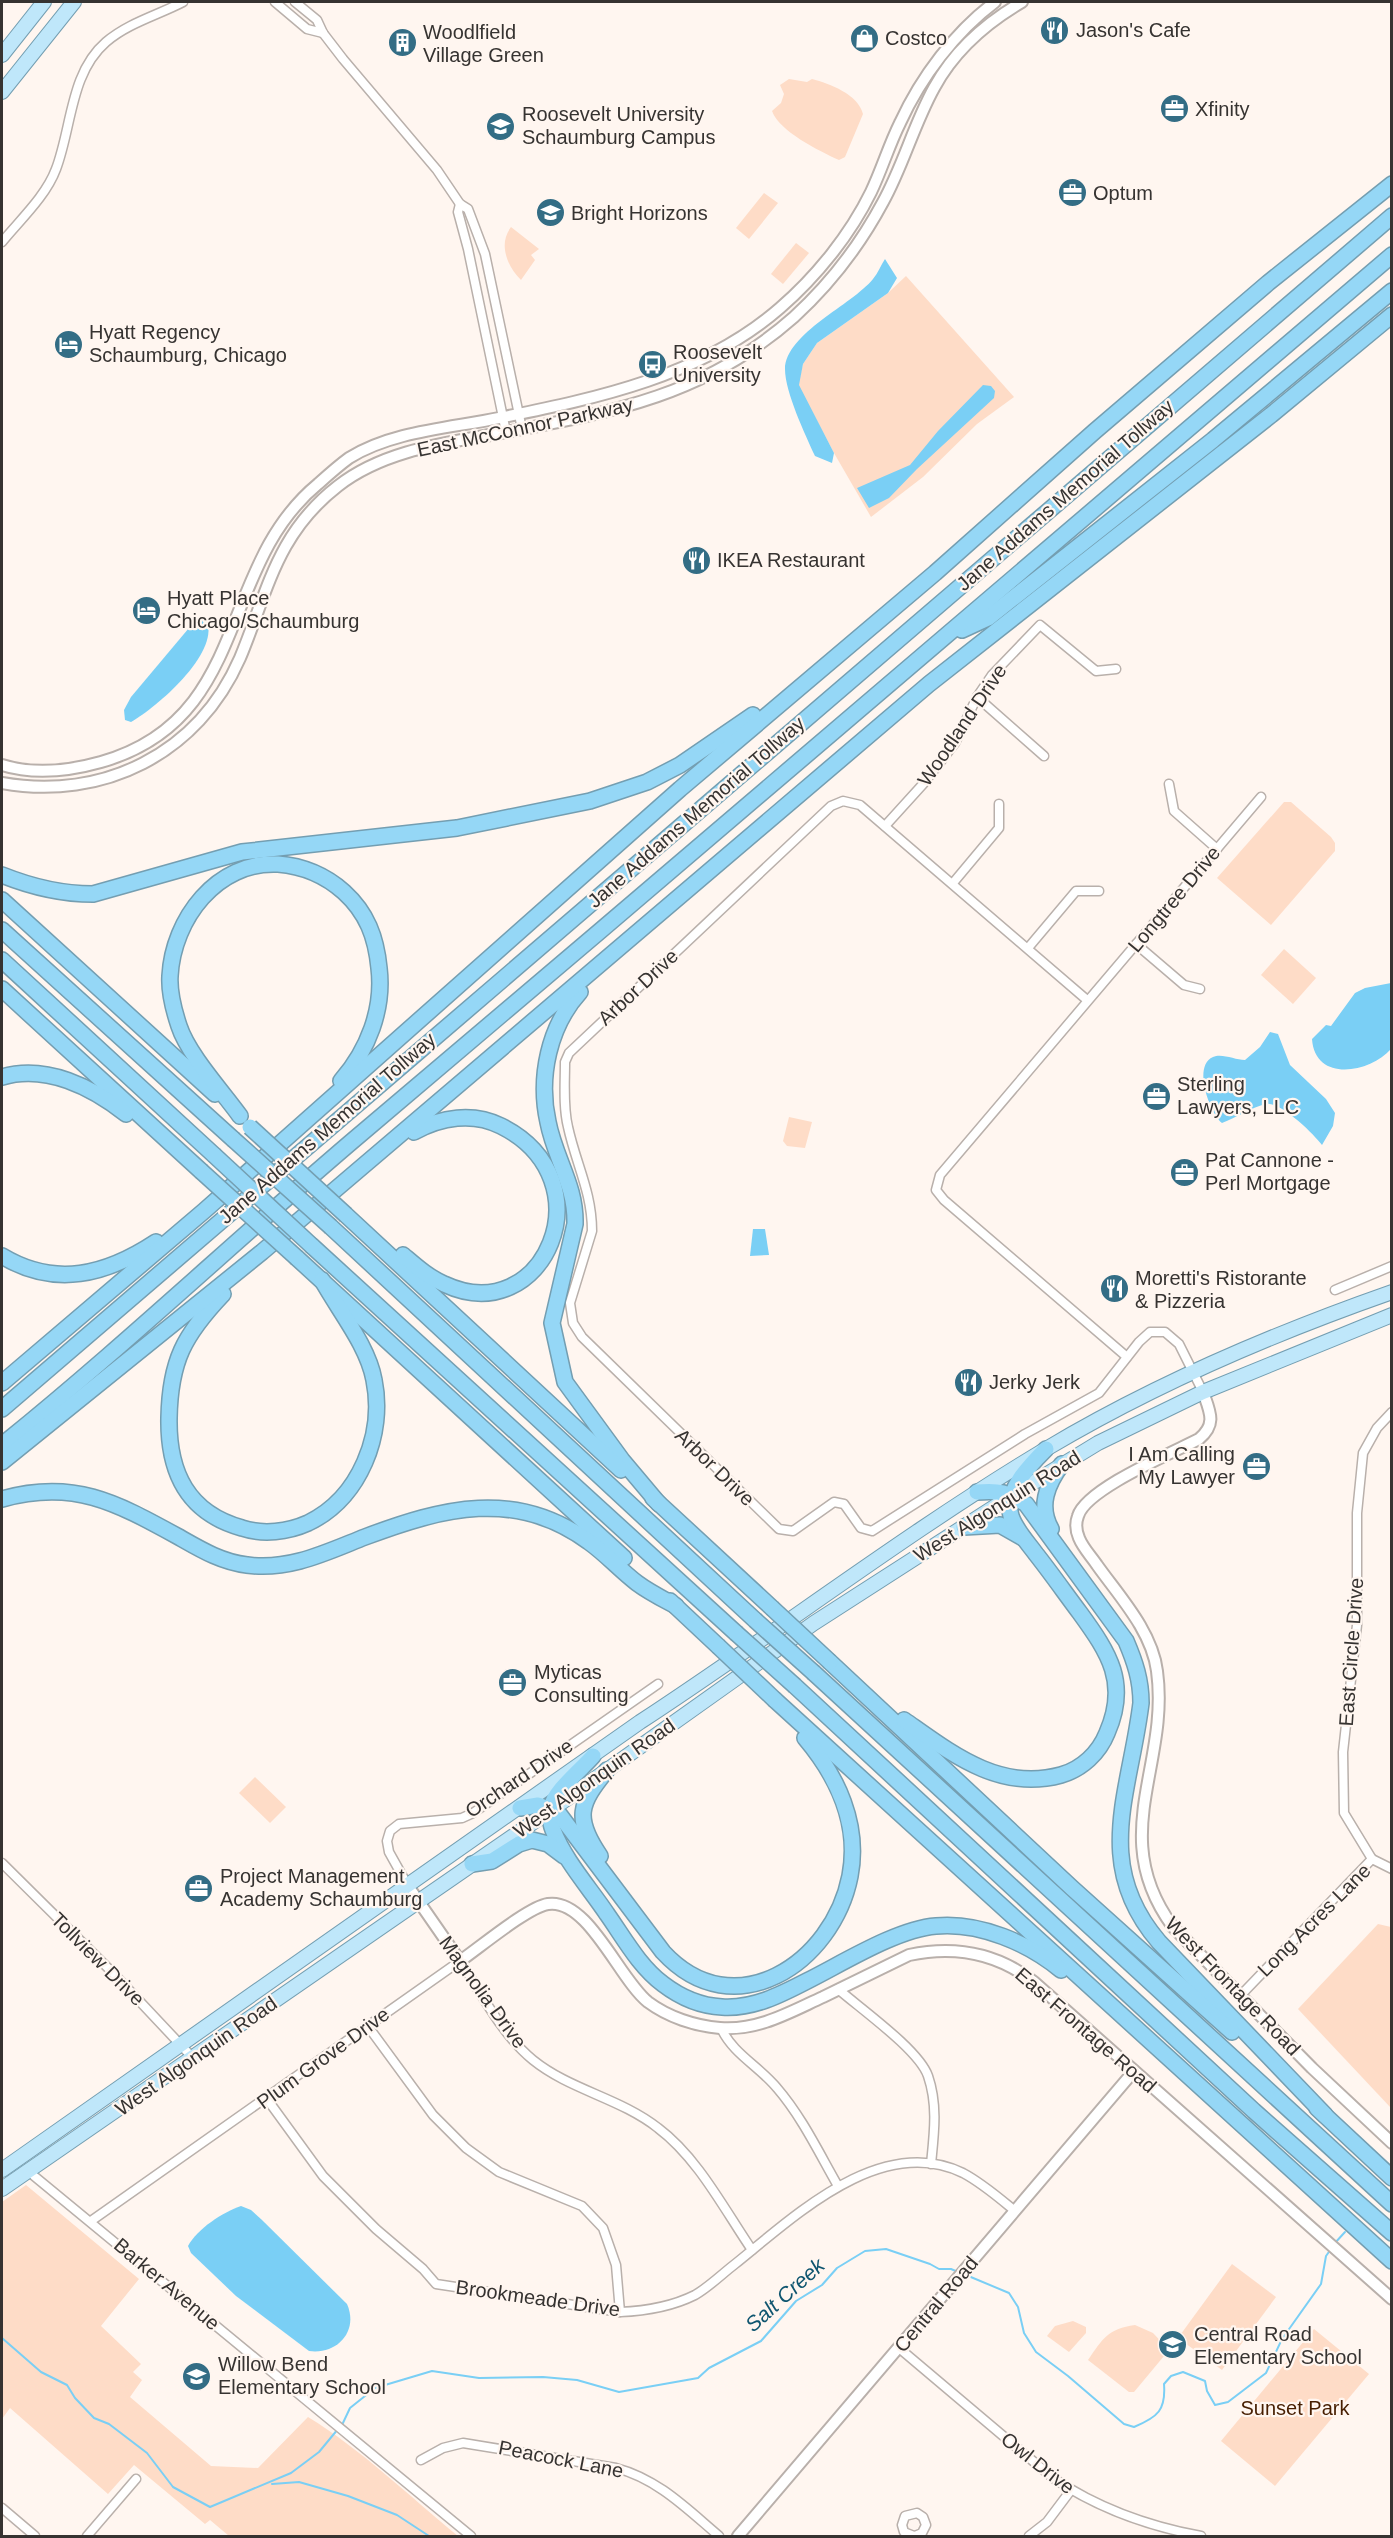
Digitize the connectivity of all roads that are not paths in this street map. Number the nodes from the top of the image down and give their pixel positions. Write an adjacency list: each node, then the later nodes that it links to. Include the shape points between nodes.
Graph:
1 (44, 2): 9 (main road)
2 (74, 2): 10 (main road)
3 (183, 2): 14 (street, via 120,31 92,57 76,92 51,182)
4 (275, 2): 8 (street, via 307,29)
5 (295, 2): 8 (street, via 317,20)
6 (995, 2): 18 (street, East McConnor Parkway, via 941,56 900,122 861,210 821,266 776,312 723,348 662,378)
7 (1022, 2): 20 (street, East McConnor Parkway, via 993,20 944,70 885,201 867,230 822,289 771,337 682,389 651,400)
8 (323, 33): 12 (street, via 437,170)
9 (2, 55)
10 (2, 92)
11 (1392, 184): 22 (highway, via 1268,283)
12 (460, 204): 18 (street, via 468,209 485,254); 19 (street, via 458,212)
13 (1392, 216): 64 (highway, Jane Addams Memorial Tollway)
14 (2, 242)
15 (1392, 255): 23 (highway, Jane Addams Memorial Tollway)
16 (1392, 291): 23 (highway, via 1213,440 987,618)
17 (1392, 315): 35 (highway, via 929,684)
18 (519, 414): 19 (street, East McConnor Parkway); 20 (street)
19 (503, 417): 21 (street); 27 (street, East McConnor Parkway, via 380,445 349,459 310,490 272,535 206,686 168,728 129,752 79,768 40,771)
20 (522, 429): 21 (street, East McConnor Parkway)
21 (506, 432): 28 (street, East McConnor Parkway, via 438,444 379,463 355,475 322,500 280,555 239,659 219,697 198,723 169,748 131,770 97,782 40,789)
22 (935, 573): 34 (highway, via 712,745 647,782 590,801 457,828 242,852 93,894 40,889); 47 (highway, via 680,789)
23 (945, 637): 66 (highway, Jane Addams Memorial Tollway, via 360,1134 152,1319)
24 (1116, 669): 25 (street, Woodland Drive, via 1096,671 1040,625 992,675)
25 (977, 697): 26 (street); 32 (street, Woodland Drive, via 955,744)
26 (1044, 756)
27 (2, 765)
28 (2, 783)
29 (1169, 784): 33 (street, via 1174,811)
30 (1261, 797): 33 (street, Longtree Drive)
31 (999, 804): 36 (street, via 999,828)
32 (885, 826): 36 (street, Arbor Drive); 60 (street, Arbor Drive, via 855,802 831,806 569,1053 565,1062 567,1127 589,1195 592,1223 570,1303 573,1323 779,1530 793,1531 834,1502 844,1504 861,1528 872,1532 1025,1434 1099,1393)
33 (1217, 849): 40 (street, Longtree Drive)
34 (2, 875)
35 (700, 879): 50 (highway); 73 (highway, via 652,932 570,1004 550,1045 545,1082 548,1122 567,1174 575,1212 552,1323 565,1382)
36 (953, 883): 41 (street, Arbor Drive)
37 (1099, 891): 41 (street, via 1076,891)
38 (2, 900): 48 (highway)
39 (2, 930): 112 (highway, bridge, via 331,1227)
40 (1136, 944): 44 (street, via 1184,985); 45 (street, Longtree Drive)
41 (1028, 948): 45 (street, Arbor Drive)
42 (2, 960): 115 (highway, bridge)
43 (2, 989): 49 (highway)
44 (1200, 989)
45 (1087, 1000): 60 (street, via 940,1175 936,1190)
46 (2, 1077): 49 (highway, via 36,1074 70,1082 115,1105)
47 (322, 1106): 48 (highway, via 354,1065 375,1023 380,988 378,953 362,911 335,884 301,867 267,864 241,870 206,892 180,932 171,968 171,994 179,1027); 51 (highway)
48 (245, 1121): 52 (highway, bridge)
49 (182, 1154): 56 (highway, bridge)
50 (366, 1162): 52 (highway, via 432,1122 469,1118 496,1124 523,1139 548,1170 557,1206 554,1237 545,1256 526,1276 497,1290 478,1292 435,1280 374,1229); 53 (highway)
51 (204, 1211): 54 (highway, via 137,1253 88,1274 48,1274); 62 (highway)
52 (348, 1217): 73 (highway)
53 (262, 1252): 56 (highway, via 190,1333 177,1359 170,1390 169,1436 176,1470 192,1500 223,1523 269,1532 308,1523 348,1490 369,1454 376,1423 372,1370); 68 (highway)
54 (2, 1256)
55 (1392, 1266): 57 (street)
56 (322, 1280): 77 (highway)
57 (1335, 1290)
58 (1392, 1292): 61 (main road, West Algonquin Road, via 1310,1321)
59 (1392, 1315): 63 (main road, West Algonquin Road)
60 (1127, 1357): 61 (street, Arbor Drive, via 1150,1332 1165,1332 1179,1344)
61 (1193, 1371): 63 (street, Arbor Drive); 67 (main road, West Algonquin Road)
62 (2, 1383)
63 (1203, 1392): 69 (main road, West Algonquin Road); 96 (street, West Frontage Road, via 1211,1419 1209,1431 1092,1496 1078,1513 1076,1530 1128,1608 1156,1660 1159,1712 1141,1842 1148,1884 1173,1927)
64 (2, 1409)
65 (1392, 1412): 85 (street, East Circle Drive, via 1377,1428 1363,1453 1357,1513 1357,1625 1343,1752 1344,1813)
66 (2, 1445)
67 (1046, 1449): 70 (main road, West Algonquin Road); 71 (highway, via 1025,1473)
68 (2, 1462)
69 (1062, 1464): 71 (main road, West Algonquin Road); 76 (highway, via 1048,1488 1043,1507)
70 (977, 1492): 71 (highway, via 998,1490); 81 (main road, West Algonquin Road)
71 (1013, 1495): 74 (main road, West Algonquin Road); 75 (highway, via 1011,1514); 76 (highway, via 1026,1504)
72 (2, 1499): 77 (highway, via 37,1491 90,1496 118,1505 212,1555 239,1564 263,1566 303,1562 402,1523 445,1511 500,1507 536,1515 575,1533 637,1583)
73 (659, 1504): 79 (highway, bridge)
74 (964, 1527): 75 (highway, via 1000,1525); 82 (main road, West Algonquin Road, via 804,1629)
75 (1026, 1540): 79 (highway, via 1106,1650 1115,1674 1114,1717 1091,1758 1052,1777 1020,1779 995,1774 954,1755)
76 (1063, 1553): 104 (highway, via 1126,1641 1139,1677 1139,1716 1120,1832 1130,1900 1158,1942)
77 (676, 1606): 80 (highway, bridge)
78 (658, 1684): 90 (street, Orchard Drive, via 473,1813 462,1818 399,1824 390,1831 389,1852)
79 (862, 1691): 104 (highway, via 1072,1888)
80 (776, 1700): 93 (highway, via 839,1787 849,1820 850,1875 828,1928 792,1967 760,1983 737,1988 704,1983 682,1971 663,1953); 99 (highway)
81 (593, 1756): 83 (main road, West Algonquin Road); 84 (highway, via 553,1799)
82 (607, 1770): 84 (main road, West Algonquin Road); 93 (highway, via 585,1799 582,1817 589,1837)
83 (520, 1808): 84 (highway, via 538,1805); 90 (main road, West Algonquin Road)
84 (551, 1810): 86 (highway, via 554,1833); 88 (main road, West Algonquin Road); 93 (highway, via 559,1814)
85 (1372, 1859): 89 (street, Long Acres Lane); 96 (street, Long Acres Lane)
86 (570, 1861): 88 (highway, via 549,1844 532,1840 492,1861); 99 (highway, via 651,1973 674,1992 696,2001 721,2007 759,2002 902,1935 936,1926 959,1926 1008,1938 1052,1962)
87 (2, 1863): 100 (street, Tollview Drive)
88 (472, 1864): 91 (main road, West Algonquin Road)
89 (1392, 1869)
90 (408, 1886): 91 (street, Magnolia Drive); 100 (main road, West Algonquin Road)
91 (418, 1902): 94 (street, Magnolia Drive); 101 (main road, West Algonquin Road)
92 (558, 1904): 94 (street, Plum Grove Drive, via 532,1911); 98 (street, East Frontage Road, via 584,1919 647,2001 676,2017)
93 (638, 1917)
94 (460, 1961): 97 (street, Plum Grove Drive); 116 (street, Magnolia Drive, via 507,2032 533,2060 632,2110 680,2148)
95 (838, 1989): 98 (street, East Frontage Road, via 766,2023); 102 (street, East Frontage Road, via 909,1955 946,1950 988,1956 1024,1974); 106 (street, via 909,2050 928,2075 935,2105)
96 (1240, 1996): 105 (street, West Frontage Road)
97 (367, 2025): 103 (street, Plum Grove Drive); 119 (street, via 433,2115 466,2148 499,2172 582,2206 603,2228 616,2265)
98 (721, 2028): 110 (street, via 732,2048 775,2084 793,2106)
99 (1149, 2039): 117 (highway)
100 (181, 2046): 101 (street, Tollview Drive); 107 (main road, West Algonquin Road)
101 (193, 2058): 108 (main road, West Algonquin Road)
102 (1134, 2071): 113 (street, Central Road); 118 (street, East Frontage Road)
103 (267, 2099): 114 (street, Plum Grove Drive); 119 (street, Brookmeade Drive, via 323,2176 436,2284)
104 (1325, 2115): 109 (highway)
105 (1392, 2144)
106 (931, 2164): 110 (street, Brookmeade Drive, via 903,2162 867,2172); 113 (street, Brookmeade Drive, via 962,2172)
107 (2, 2170)
108 (28, 2171): 111 (main road, West Algonquin Road); 114 (street, Barker Avenue)
109 (1392, 2178)
110 (838, 2186): 116 (street, Brookmeade Drive)
111 (2, 2190)
112 (1392, 2204)
113 (1015, 2211): 120 (street, Central Road)
114 (91, 2221): 127 (street, Barker Avenue)
115 (1392, 2234)
116 (752, 2250): 119 (street, Brookmeade Drive, via 696,2294 668,2305)
117 (1392, 2261)
118 (1392, 2299)
119 (620, 2312)
120 (899, 2348): 123 (street, Owl Drive); 129 (street, Central Road)
121 (421, 2460): 128 (street, Peacock Lane, via 463,2443 616,2468 663,2488)
122 (136, 2479): 126 (street)
123 (1071, 2490): 130 (street, via 1047,2522); 131 (street, Owl Drive, via 1143,2523)
124 (2, 2508): 125 (street)
125 (35, 2536)
126 (87, 2536)
127 (471, 2536)
128 (720, 2536)
129 (738, 2536)
130 (1029, 2536)
131 (1201, 2536)

